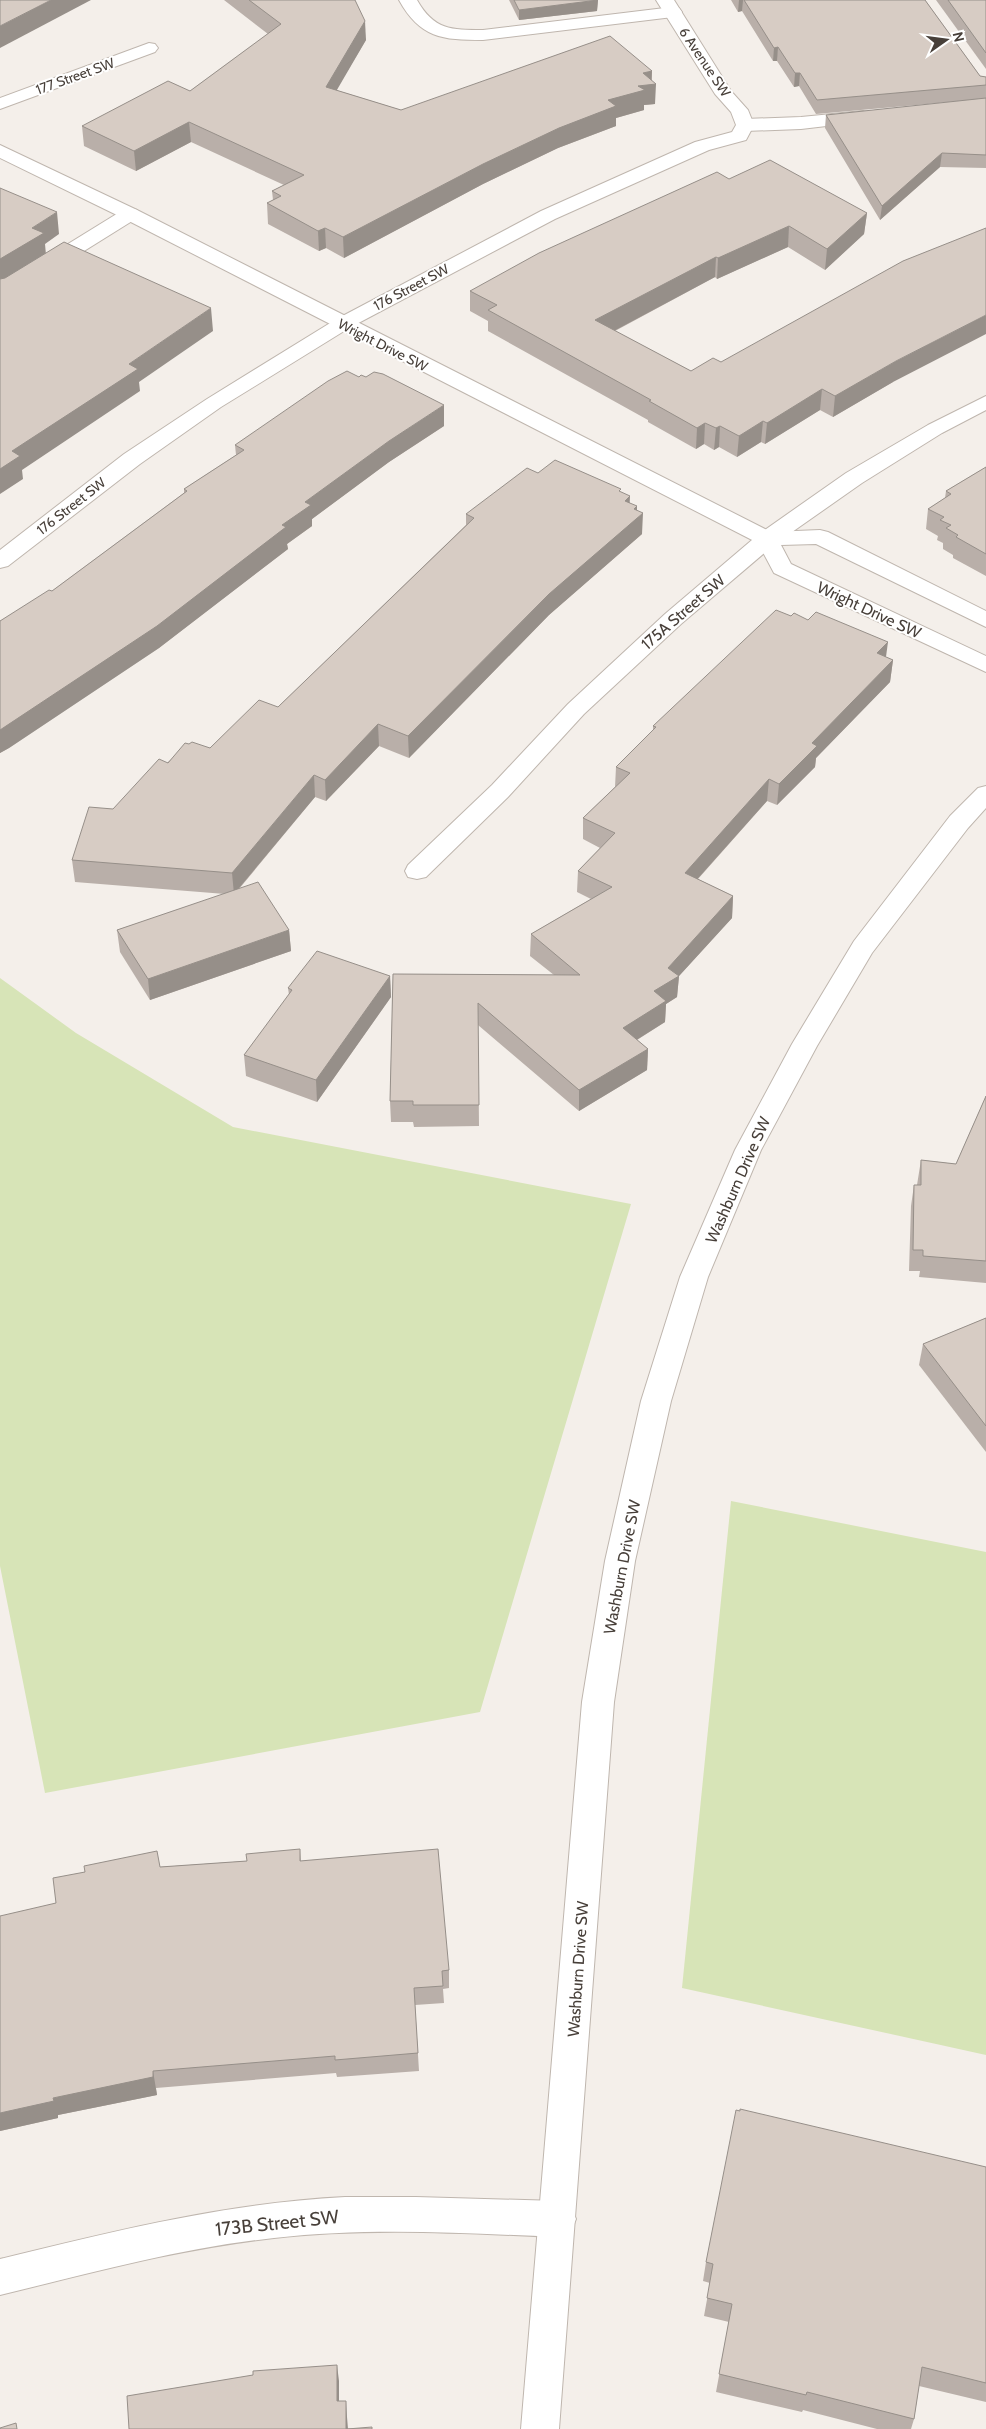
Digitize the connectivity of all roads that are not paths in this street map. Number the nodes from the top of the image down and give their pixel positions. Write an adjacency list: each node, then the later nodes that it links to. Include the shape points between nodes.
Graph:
1 (408, 0): 2 (street, via 415,16 432,30 452,35 483,35)
2 (669, 6): 6 (street, 6 Avenue SW, via 724,94 739,110)
3 (149, 48): 4 (street, 177 Street SW)
4 (0, 104)
5 (879, 116): 6 (street, via 801,124)
6 (745, 125): 10 (street, 176 Street SW, via 739,136 702,146 548,215)
7 (0, 151): 8 (street, Wright Drive SW)
8 (130, 214): 9 (street); 10 (street, Wright Drive SW)
9 (0, 295)
10 (342, 324): 12 (street, Wright Drive SW); 13 (street, 176 Street SW, via 214,403 132,459)
11 (986, 402): 12 (street, 175A Street SW, via 935,428 854,478)
12 (767, 539): 14 (street, Wright Drive SW, via 820,537); 15 (street, Wright Drive SW, via 782,568); 17 (street, 175A Street SW, via 673,619 576,709 500,791)
13 (0, 561)
14 (986, 620)
15 (986, 665)
16 (986, 794): 18 (street, Washburn Drive SW, via 959,822 863,947 805,1044 748,1150 694,1277 659,1391 620,1561 598,1702)
17 (417, 871)
18 (558, 2219): 19 (street, 173B Street SW, via 391,2214 275,2220 199,2231); 20 (street, Washburn Drive SW)
19 (0, 2277)
20 (540, 2429)

